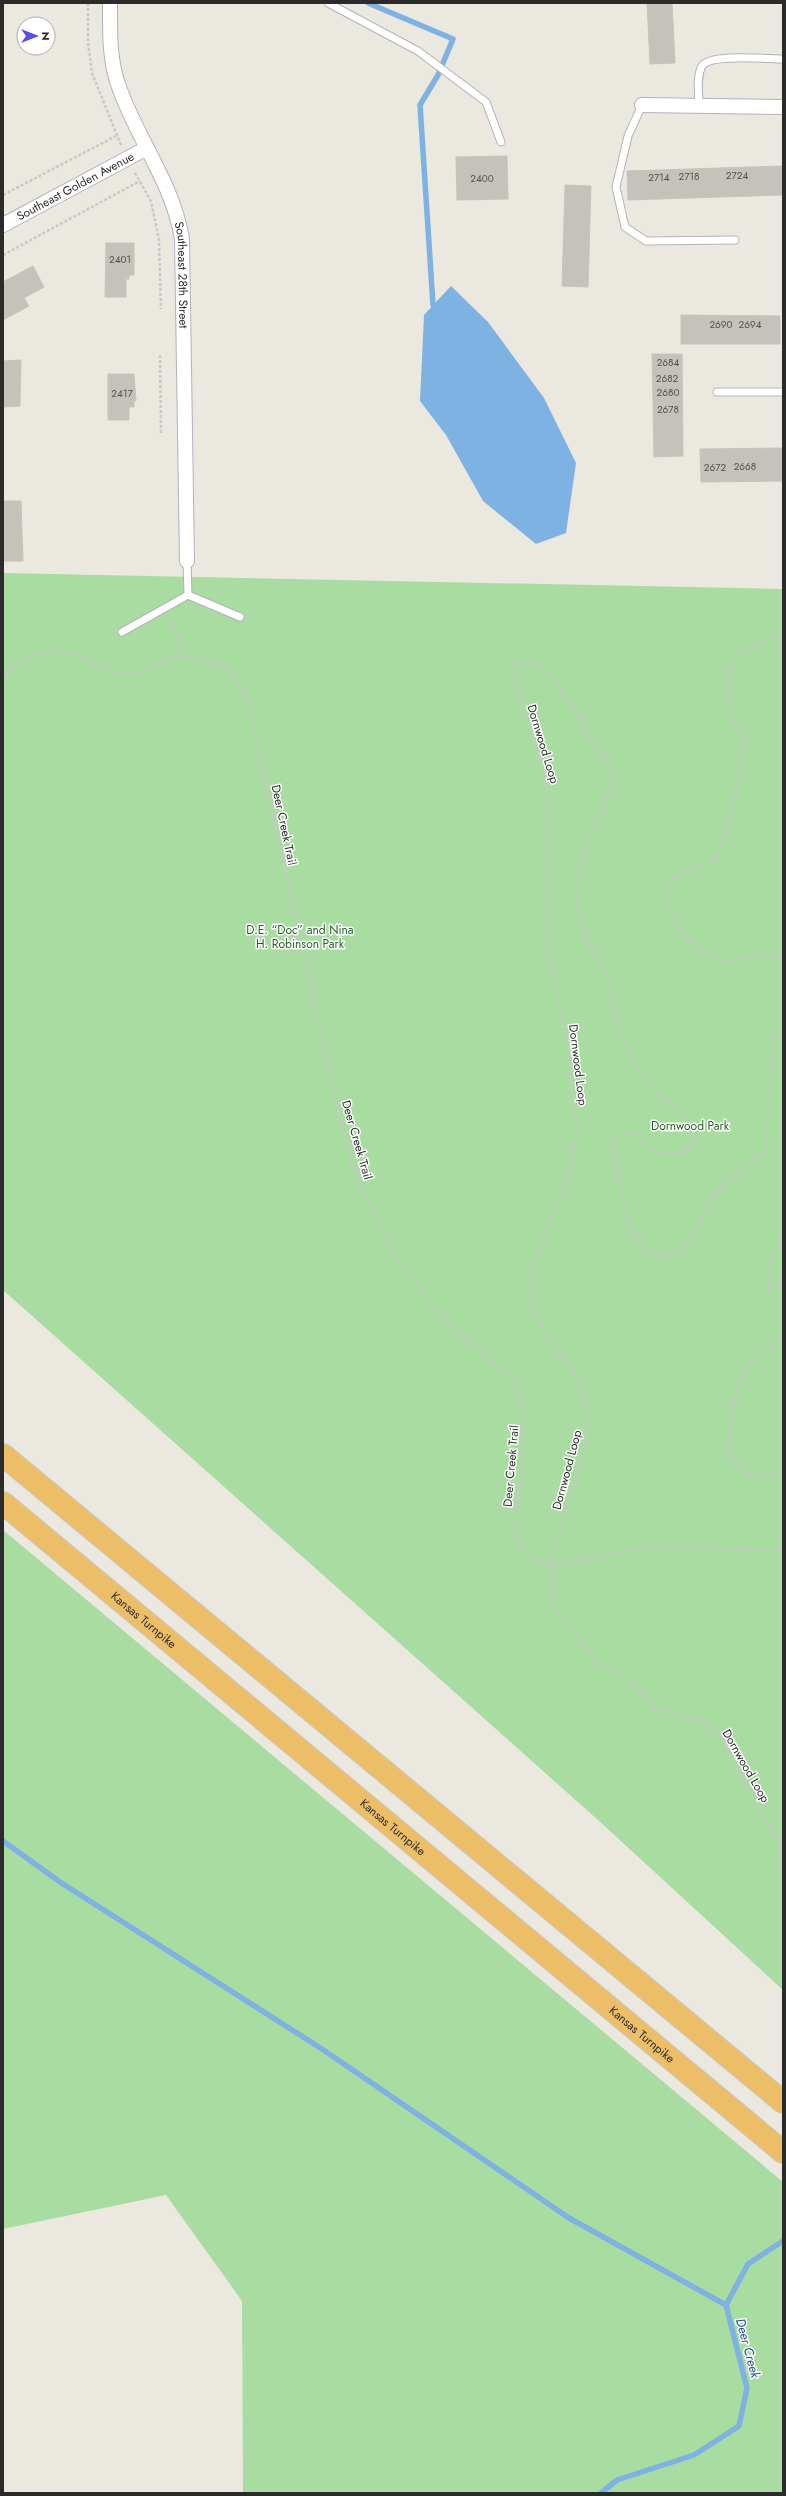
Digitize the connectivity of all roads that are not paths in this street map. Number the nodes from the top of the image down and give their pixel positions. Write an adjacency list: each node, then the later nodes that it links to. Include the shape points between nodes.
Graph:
1 (110, 3): 8 (street, Southeast 28th Street, via 110,47 113,68 119,88)
2 (328, 3): 7 (lane, via 418,51 486,102)
3 (783, 59): 5 (lane, via 713,58 702,65 699,76)
4 (642, 105): 5 (street); 10 (lane, via 628,136 616,187 625,227 646,241)
5 (699, 106): 6 (street)
6 (783, 107)
7 (501, 142)
8 (147, 148): 9 (street, Southeast Golden Avenue); 13 (street, Southeast 28th Street, via 174,205 182,238)
9 (3, 225)
10 (735, 240)
11 (717, 392): 12 (lane)
12 (783, 392)
13 (187, 561): 14 (lane)
14 (188, 595): 15 (lane); 16 (lane)
15 (240, 617)
16 (122, 632)
17 (3, 1455): 19 (highway)
18 (3, 1503): 20 (highway, Kansas Turnpike)
19 (783, 2102)
20 (783, 2152)

